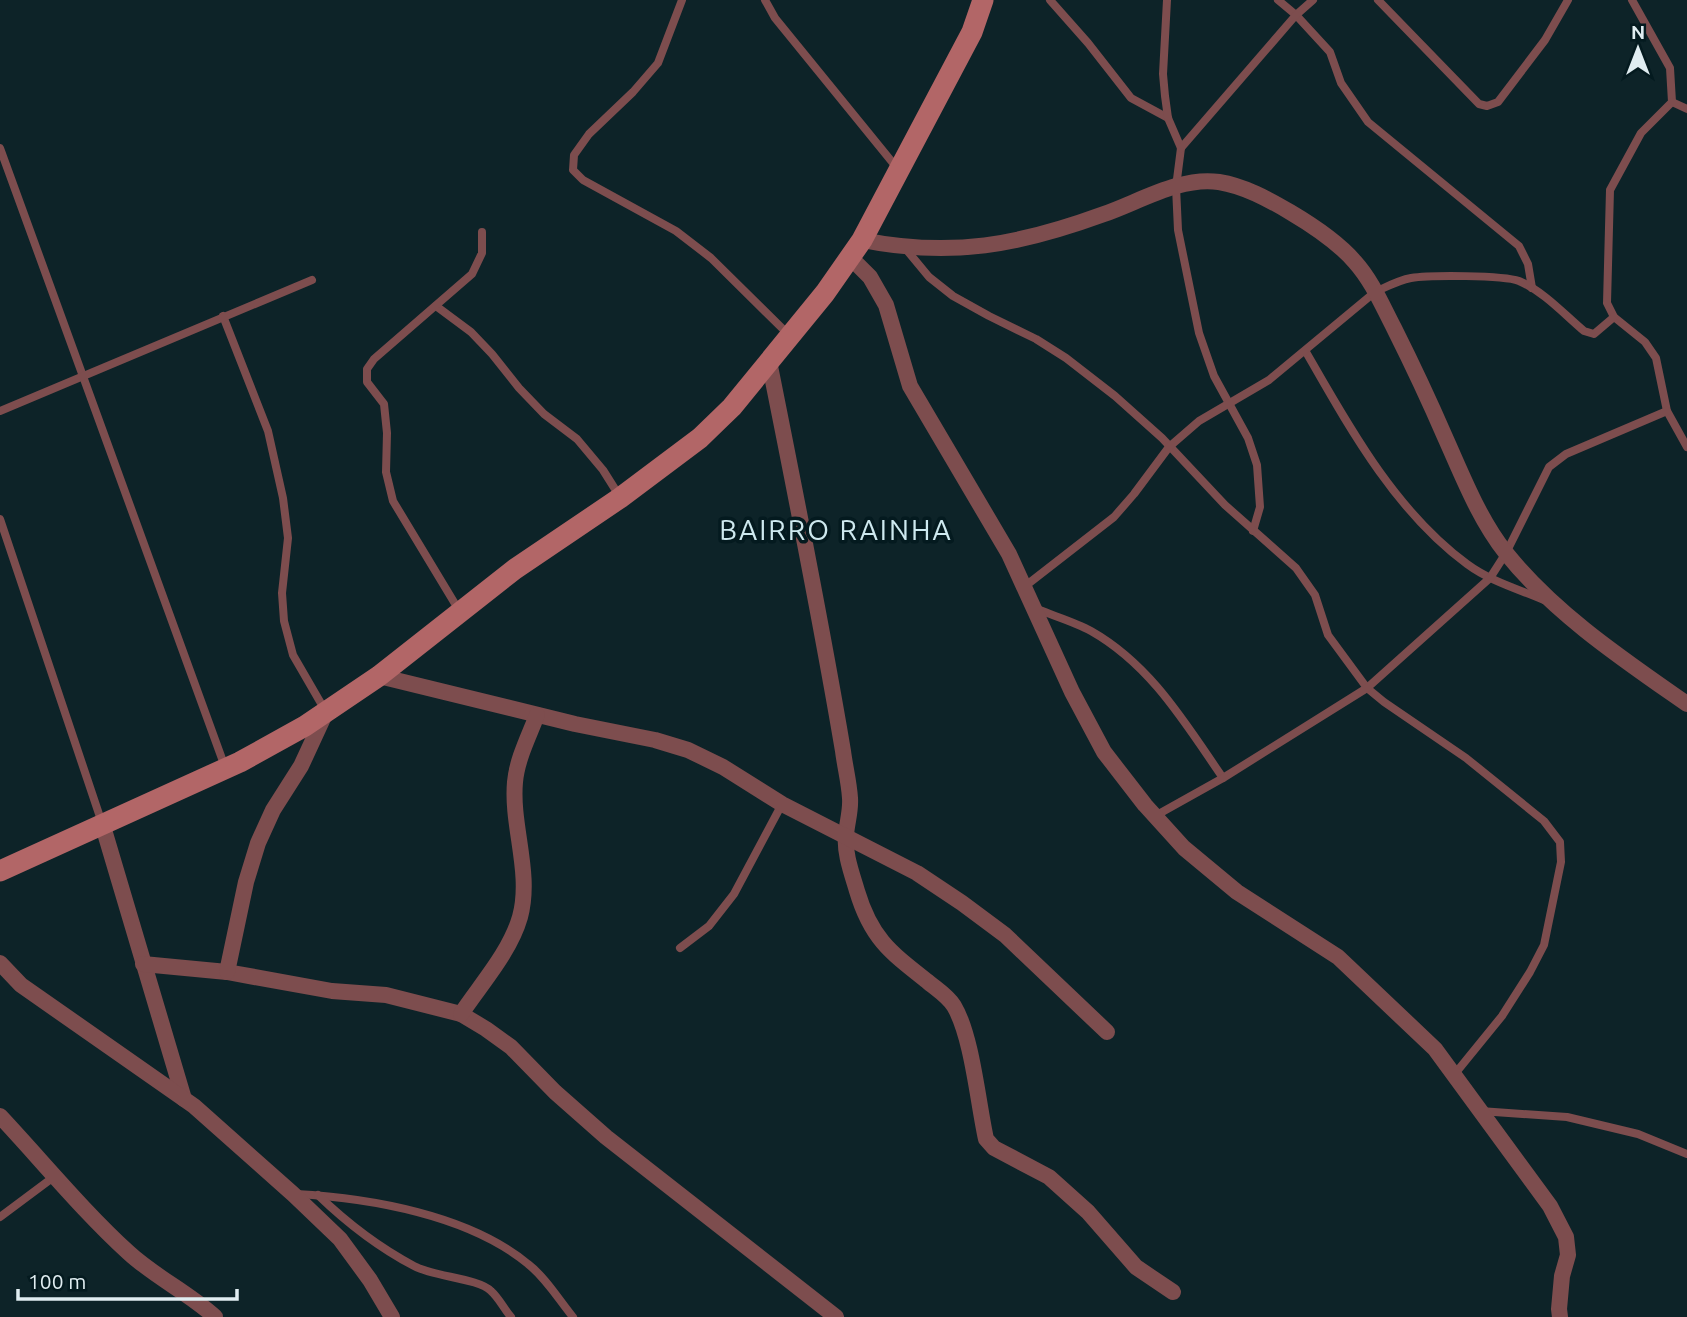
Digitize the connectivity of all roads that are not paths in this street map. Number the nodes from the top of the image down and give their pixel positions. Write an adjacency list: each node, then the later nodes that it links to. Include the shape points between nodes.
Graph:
1 (682, 0): 28 (lane, via 659,63 589,134 574,155 573,170 583,180 676,231 711,258)
2 (765, 0): 17 (lane)
3 (984, 0): 17 (street)
4 (1050, 0): 14 (lane, via 1131,98)
5 (1167, 0): 14 (lane, via 1163,74)
6 (1278, 0): 11 (lane)
7 (1313, 0): 11 (lane)
8 (1378, 0): 9 (lane, via 1479,104 1487,106 1498,102 1545,40)
9 (1568, 0)
10 (1632, 0): 12 (lane, via 1670,68)
11 (1296, 15): 16 (lane); 23 (lane, via 1330,52 1341,83 1368,122 1519,246)
12 (1672, 102): 13 (lane); 27 (lane, via 1641,133 1610,190 1607,303)
13 (1687, 109)
14 (1168, 118): 16 (lane)
15 (0, 148): 31 (lane)
16 (1181, 148): 18 (lane)
17 (900, 170): 21 (street)
18 (1176, 187): 20 (street, via 1007,243); 24 (street, via 1219,182 1263,197 1336,245); 32 (lane, via 1178,230 1199,333)
19 (482, 232): 25 (lane, via 482,253 472,274)
20 (905, 248): 21 (street); 35 (lane, via 929,277 953,296 1066,358)
21 (856, 249): 28 (street); 42 (street, via 886,305 910,386 984,509)
22 (312, 280): 26 (lane)
23 (1532, 288): 24 (lane, via 1500,277 1410,278); 27 (lane, via 1584,331 1594,334)
24 (1376, 292): 29 (lane); 40 (street, via 1479,512)
25 (436, 306): 37 (lane, via 471,332 544,414 577,439); 45 (lane, via 374,359 367,369 367,382 384,404 386,472 393,501)
26 (223, 316): 31 (lane); 49 (lane, via 268,430 283,498 288,538 284,621 293,654)
27 (1614, 317): 34 (lane, via 1645,342 1656,358)
28 (789, 335): 30 (street)
29 (1306, 352): 32 (lane); 41 (lane, via 1390,485 1446,547)
30 (769, 361): 37 (street, via 700,438); 56 (street, via 846,772 850,818)
31 (83, 376): 33 (lane); 51 (lane)
32 (1229, 404): 35 (lane, via 1199,421); 39 (lane, via 1257,465 1260,507)
33 (0, 411)
34 (1667, 411): 36 (lane); 40 (lane, via 1566,454 1549,467)
35 (1169, 447): 39 (lane); 42 (lane, via 1114,517)
36 (1687, 447)
37 (621, 498): 45 (street)
38 (0, 519): 55 (lane)
39 (1253, 531): 47 (lane, via 1296,568 1315,595 1328,635)
40 (1506, 553): 41 (lane); 43 (street)
41 (1490, 578): 43 (lane); 47 (lane)
42 (1024, 587): 44 (street)
43 (1557, 605): 48 (street)
44 (1034, 608): 52 (lane, via 1090,630 1125,654 1163,692); 54 (street, via 1104,752)
45 (460, 612): 46 (street)
46 (379, 676): 49 (street); 50 (street)
47 (1367, 688): 52 (lane); 64 (lane, via 1476,766 1544,821 1560,842 1561,862 1544,945 1502,1016)
48 (1687, 704)
49 (326, 712): 51 (street); 61 (street, via 258,844)
50 (537, 715): 53 (street, via 688,750); 62 (street, via 515,781 523,896 520,917 509,944)
51 (225, 768): 55 (street)
52 (1223, 778): 54 (lane)
53 (782, 804): 56 (street); 58 (lane, via 734,894 709,926)
54 (1155, 816): 64 (street, via 1184,848 1237,891 1338,957 1435,1049)
55 (102, 823): 57 (street); 60 (street)
56 (845, 836): 63 (street, via 916,873 1005,935); 73 (street, via 857,891 876,936 945,995 960,1020 986,1139 994,1148 1049,1177 1088,1212 1136,1267)
57 (0, 871)
58 (680, 948)
59 (0, 963): 65 (street, via 21,985)
60 (143, 964): 61 (street); 65 (street)
61 (227, 972): 62 (street, via 332,991 386,995)
62 (461, 1014): 78 (street, via 511,1047 606,1138)
63 (1107, 1032)
64 (1454, 1075): 66 (street)
65 (184, 1099): 70 (street)
66 (1480, 1111): 68 (lane, via 1567,1117 1638,1134); 79 (street, via 1550,1206 1566,1237)
67 (0, 1116): 69 (street)
68 (1687, 1154)
69 (55, 1176): 72 (lane); 74 (street, via 128,1253)
70 (293, 1194): 71 (lane); 75 (street, via 340,1239)
71 (317, 1195): 76 (lane, via 347,1223 417,1268 491,1290); 77 (lane, via 387,1203 496,1242 532,1267)
72 (0, 1217)
73 (1173, 1292)
74 (215, 1317)
75 (392, 1317)
76 (511, 1317)
77 (573, 1317)
78 (836, 1317)
79 (1560, 1317)

